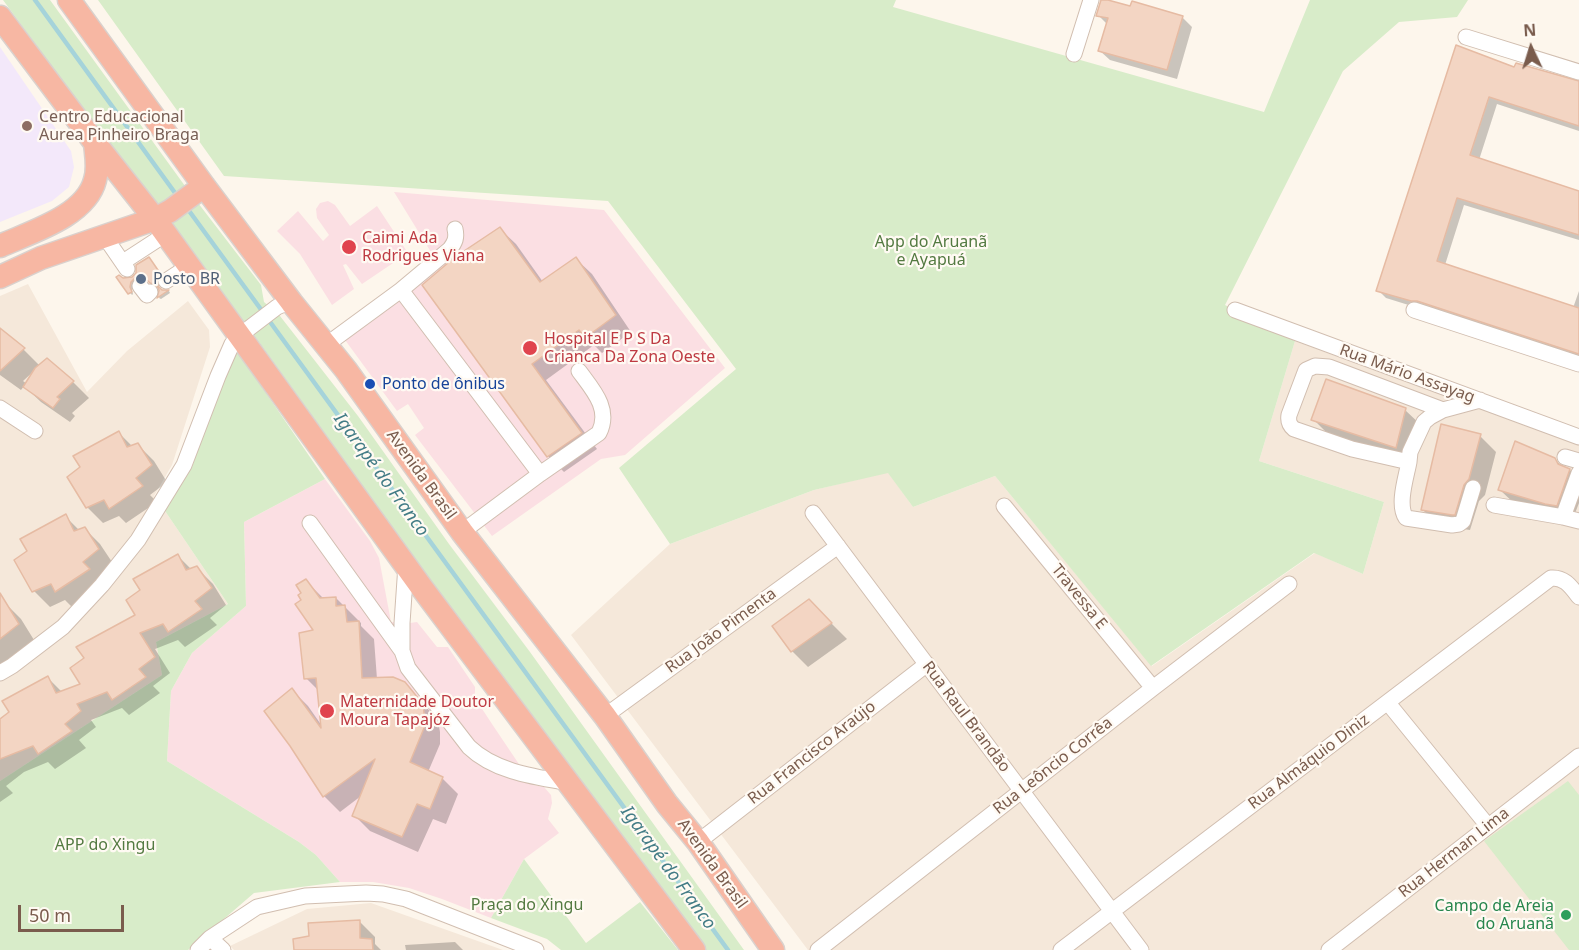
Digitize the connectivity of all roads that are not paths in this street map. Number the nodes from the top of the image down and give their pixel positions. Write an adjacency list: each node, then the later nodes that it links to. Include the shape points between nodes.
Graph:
1 (69, 0): 8 (highway, Avenida Brasil)
2 (1091, 0): 5 (street)
3 (0, 17): 7 (highway)
4 (1466, 37): 6 (street)
5 (1074, 54)
6 (1579, 72)
7 (95, 143): 9 (highway); 12 (highway, via 95,181 80,206 63,218)
8 (195, 192): 9 (highway); 17 (highway, Avenida Brasil)
9 (163, 222): 11 (highway); 11 (street, via 125,265); 13 (highway)
10 (455, 229): 16 (street, via 450,249)
11 (105, 237): 14 (highway, via 41,258)
12 (0, 246)
13 (189, 266): 15 (street); 20 (highway)
14 (0, 277)
15 (166, 281)
16 (401, 290): 21 (street); 31 (street)
17 (285, 305): 20 (street); 21 (highway, Avenida Brasil)
18 (1235, 310): 24 (street, Rua Mário Assayag)
19 (1414, 310): 22 (street)
20 (243, 333): 41 (highway); 46 (street, via 227,352 184,465 138,540 63,627)
21 (326, 345): 39 (highway, Avenida Brasil)
22 (1579, 364)
23 (579, 371): 31 (street, via 598,398 603,425 599,433)
24 (1480, 400): 26 (street); 28 (street, Rua Mário Assayag)
25 (0, 408): 27 (street)
26 (1443, 410): 29 (street, via 1424,422); 29 (street, via 1329,367 1306,370 1288,415 1290,426 1352,449)
27 (35, 430)
28 (1579, 437)
29 (1409, 462): 32 (street, via 1402,504 1406,518 1459,524 1464,521)
30 (1579, 473): 36 (street)
31 (540, 474): 39 (street)
32 (1473, 488)
33 (1494, 505): 36 (street)
34 (1004, 506): 47 (street, Travessa E)
35 (813, 513): 40 (street, Rua Raul Brandão)
36 (1563, 517): 37 (street)
37 (1579, 521)
38 (310, 522): 44 (street)
39 (462, 532): 49 (highway, Avenida Brasil)
40 (837, 546): 45 (street, Rua Raul Brandão); 49 (street, Rua João Pimenta)
41 (406, 565): 44 (street); 51 (highway)
42 (1289, 584): 47 (street, Rua Leôncio Corrêa)
43 (1579, 597): 48 (street, Rua Almáquio Diniz, via 1567,582 1551,578)
44 (402, 651): 51 (street, via 408,668 478,756 516,772)
45 (927, 664): 52 (street, Rua Raul Brandão); 54 (street, Rua Francisco Araújo)
46 (0, 673)
47 (1153, 688): 52 (street, Rua Leôncio Corrêa)
48 (1388, 703): 53 (street); 55 (street, Rua Almáquio Diniz)
49 (604, 716): 54 (highway, Avenida Brasil)
50 (1579, 756): 53 (street, Rua Herman Lima)
51 (570, 783): 61 (highway)
52 (1021, 791): 55 (street, Rua Raul Brandão); 63 (street, Rua Leôncio Corrêa)
53 (1488, 826): 57 (street, Rua Herman Lima)
54 (698, 842): 62 (highway, Avenida Brasil)
55 (1112, 912): 64 (street, Rua Almáquio Diniz); 65 (street, Rua Raul Brandão)
56 (210, 938): 58 (street); 59 (street); 60 (street, via 256,907 305,896 366,893 406,899)
57 (1336, 948)
58 (198, 950)
59 (223, 950)
60 (536, 950)
61 (694, 950)
62 (773, 950)
63 (818, 950)
64 (1061, 950)
65 (1141, 950)

